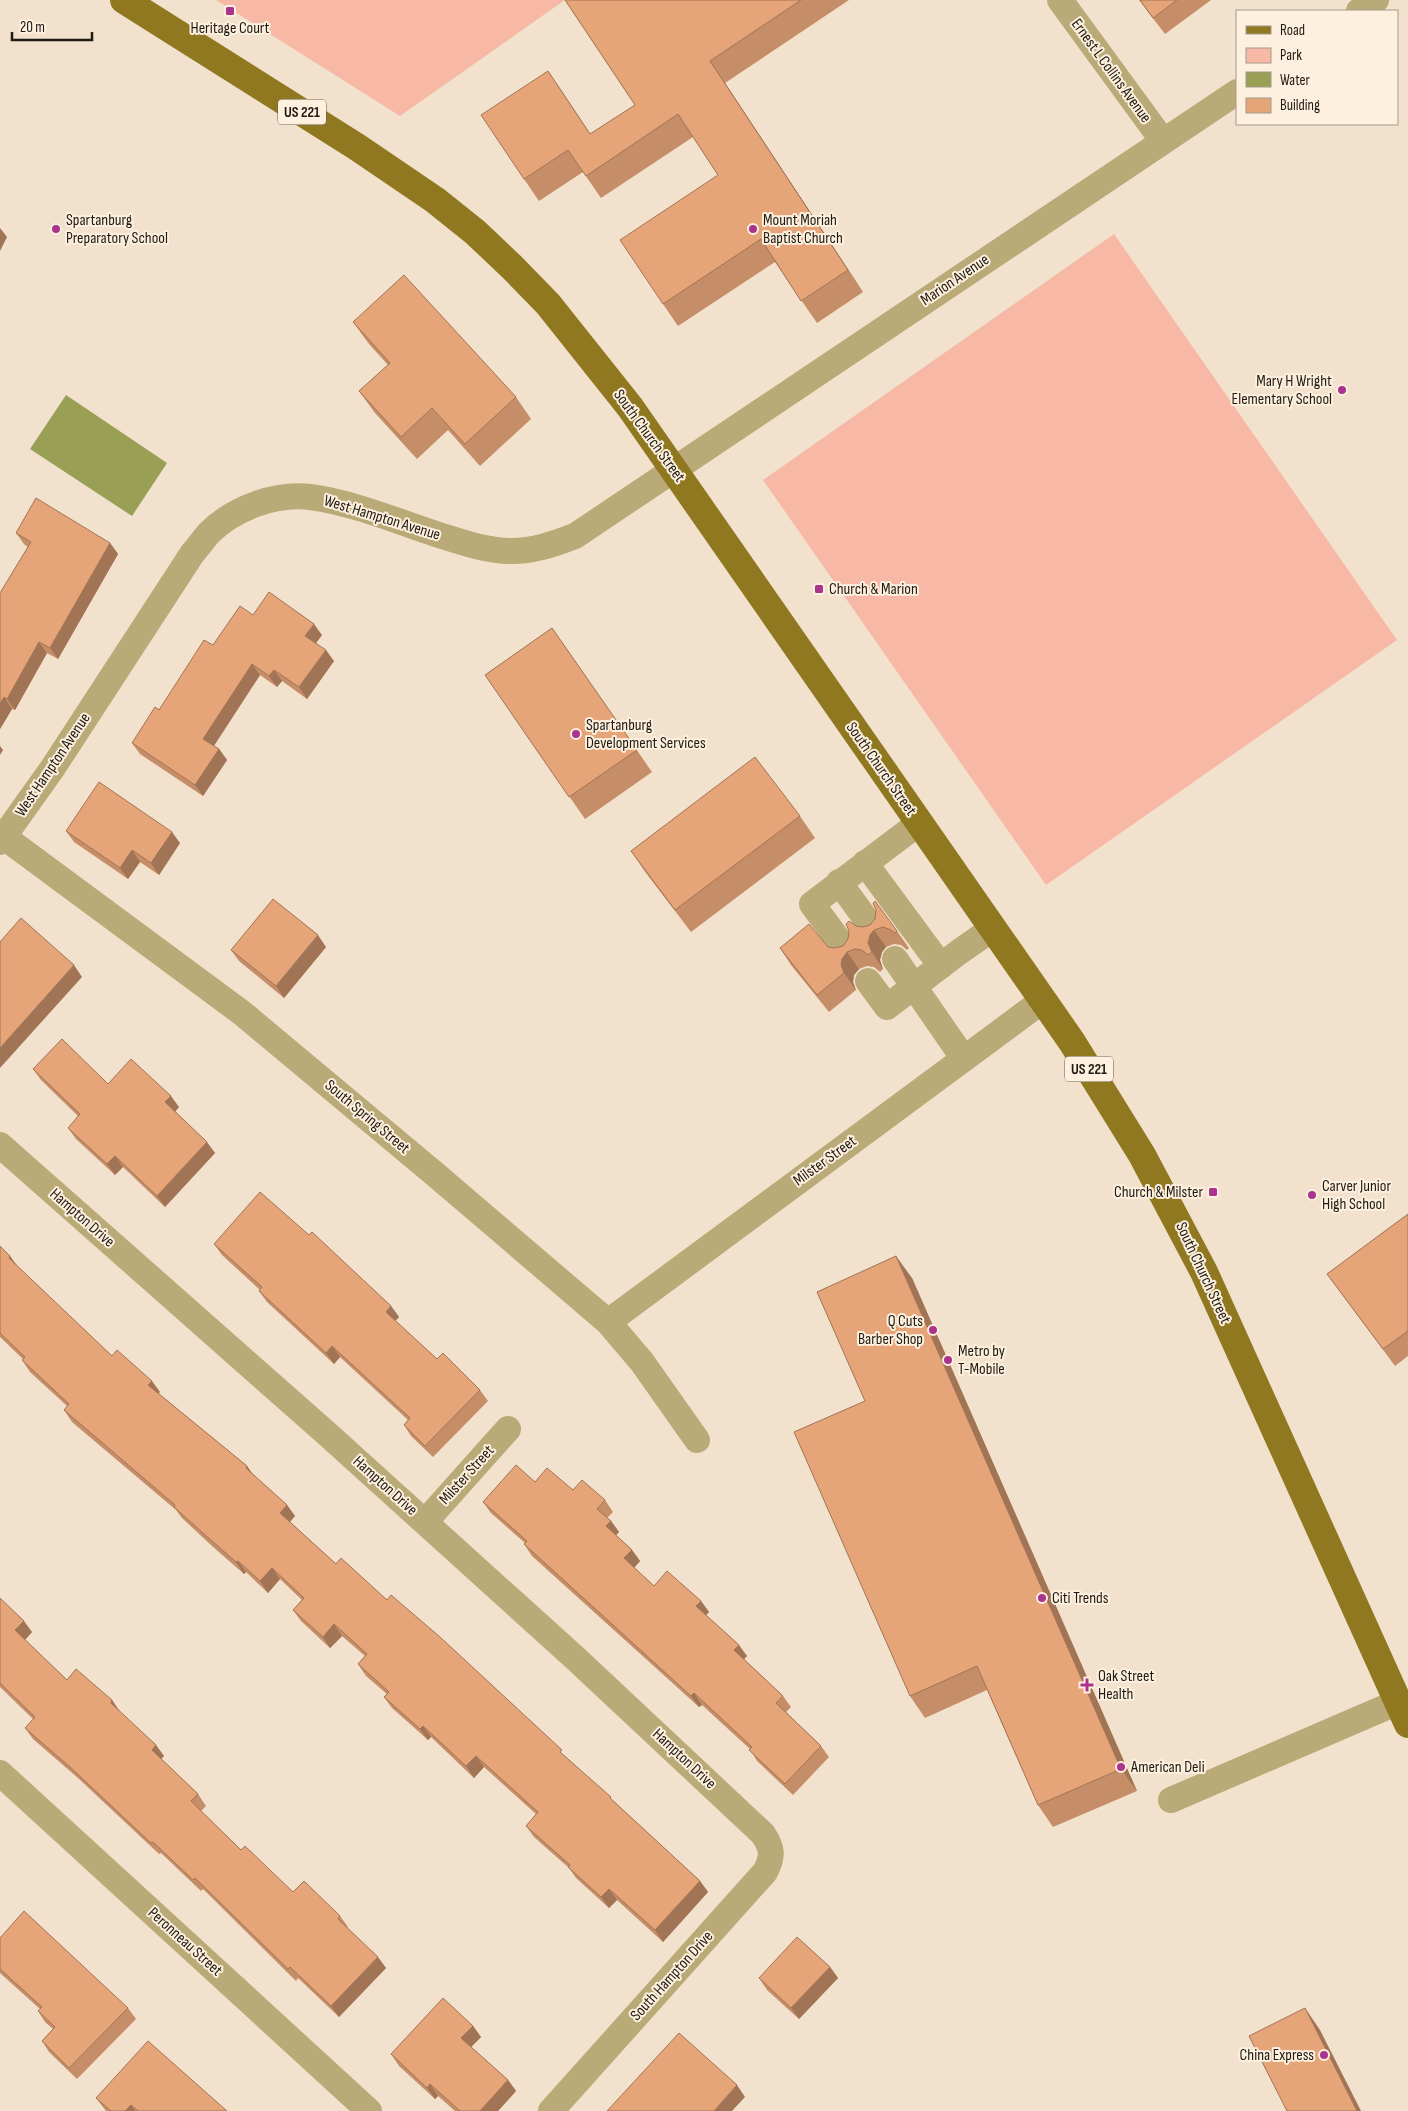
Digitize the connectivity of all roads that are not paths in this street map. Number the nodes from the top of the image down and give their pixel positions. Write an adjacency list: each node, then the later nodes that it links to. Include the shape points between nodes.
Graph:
1 (124, 0): 7 (main road, South Church Street / US 221, via 357,147 435,200 474,232 548,304 630,407)
2 (1060, 0): 6 (street, Ernest L Collins Avenue)
3 (1376, 0): 4 (street)
4 (1361, 10)
5 (1236, 93): 6 (street, Marion Avenue)
6 (1163, 141): 7 (street, Marion Avenue)
7 (673, 469): 8 (main road, South Church Street / US 221); 9 (street, West Hampton Avenue, via 575,536 543,547 518,550 477,547 336,502 309,497 282,498 256,504 231,516 192,554 52,769)
8 (918, 823): 10 (street); 13 (main road, South Church Street / US 221)
9 (2, 838): 22 (street, South Spring Street, via 242,1013)
10 (865, 863): 11 (street); 16 (street)
11 (840, 882): 12 (street); 14 (street, via 812,904)
12 (873, 929)
13 (992, 930): 16 (street); 19 (main road, South Church Street / US 221)
14 (846, 950)
15 (895, 959): 18 (street)
16 (941, 966): 18 (street)
17 (868, 981): 18 (street, via 886,1007)
18 (914, 986): 20 (street)
19 (1042, 1001): 20 (street, Milster Street); 26 (main road, South Church Street / US 221, via 1108,1098 1179,1221)
20 (964, 1059): 22 (street, Milster Street)
21 (0, 1145): 25 (street, Hampton Drive)
22 (608, 1322): 24 (street, South Spring Street, via 642,1362)
23 (508, 1429): 25 (street, Milster Street)
24 (697, 1440)
25 (425, 1522): 29 (street, Hampton Drive)
26 (1403, 1713): 28 (street)
27 (0, 1773): 30 (street, Peronneau Street)
28 (1171, 1800)
29 (764, 1834): 31 (street, South Hampton Drive, via 771,1846 772,1860 765,1872)
30 (370, 2111)
31 (551, 2111)

